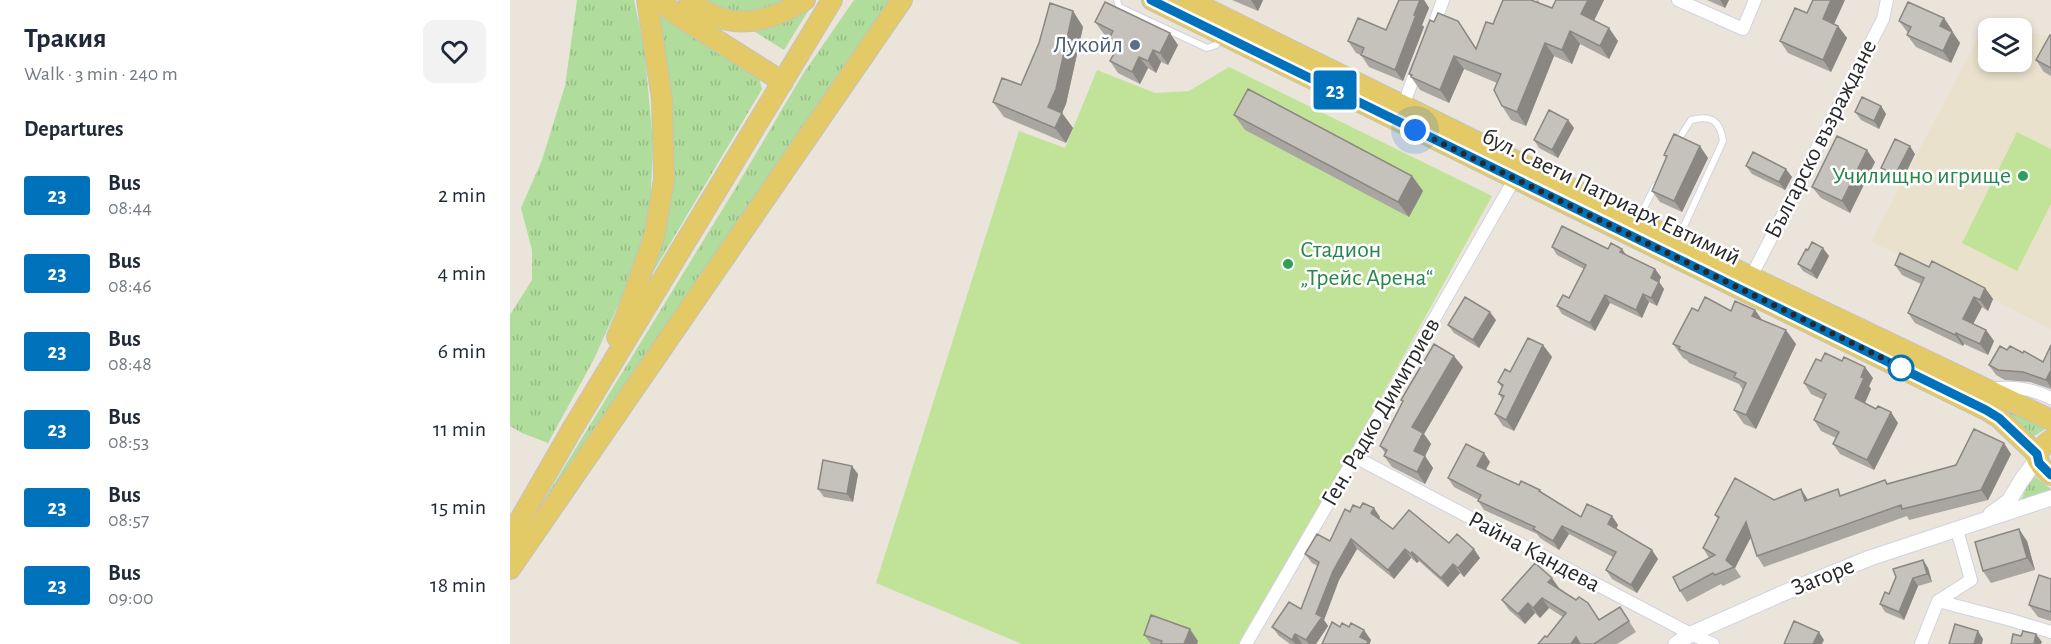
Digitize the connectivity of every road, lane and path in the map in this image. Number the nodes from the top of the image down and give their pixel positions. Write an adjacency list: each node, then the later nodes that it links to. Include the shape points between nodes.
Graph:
1 (647, 0): 26 (main road, via 662,99 664,180 660,203 654,237 626,316)
2 (659, 0): 15 (main road, via 676,15)
3 (689, 0): 4 (main road, via 719,19 746,22 773,17)
4 (805, 0)
5 (832, 0): 15 (main road)
6 (902, 0): 34 (main road)
7 (1117, 0): 14 (lane, via 1119,7 1207,48 1216,45)
8 (1152, 0): 14 (main road, бул. Свети Патриарх Евтимий)
9 (1189, 0): 14 (main road, бул. Свети Патриарх Евтимий)
10 (1443, 0): 16 (street)
11 (1678, 0): 13 (street, via 1743,29)
12 (1887, 0): 22 (street, Българско възраждане, via 1883,19)
13 (1752, 5)
14 (1226, 27): 16 (main road, бул. Свети Патриарх Евтимий)
15 (783, 82): 26 (main road)
16 (1400, 113): 18 (main road, бул. Свети Патриарх Евтимий); 20 (main road, бул. Свети Патриарх Евтимий)
17 (1673, 151): 21 (lane, via 1691,120 1703,117 1721,128 1723,141)
18 (1515, 178): 27 (main road, бул. Свети Патриарх Евтимий, via 1986,410); 28 (street, Ген. Радко Димитриев)
19 (1658, 181): 20 (lane)
20 (1637, 221): 21 (main road, бул. Свети Патриарх Евтимий)
21 (1678, 241): 22 (main road, бул. Свети Патриарх Евтимий)
22 (1751, 277): 23 (main road, бул. Свети Патриарх Евтимий)
23 (1987, 389): 24 (street, via 2011,386 2035,390); 25 (main road, бул. Свети Патриарх Евтимий)
24 (2051, 398)
25 (2051, 420)
26 (572, 431): 33 (main road)
27 (2042, 451): 29 (main road, бул. Свети Патриарх Евтимий, via 2042,467); 31 (street, Загоре, via 2009,501)
28 (1355, 458): 37 (street, Райна Кандева); 38 (street, Ген. Радко Димитриев)
29 (2051, 475)
30 (2051, 498): 31 (street, Загоре)
31 (1976, 525): 32 (street, Загоре)
32 (1957, 530): 35 (street, via 1971,580); 37 (street, Загоре, via 1870,558)
33 (510, 537)
34 (510, 569)
35 (1938, 601): 36 (street); 41 (street)
36 (2051, 632)
37 (1691, 634): 39 (street, Загоре); 40 (street, Райна Кандева)
38 (1246, 644)
39 (1676, 644)
40 (1713, 644)
41 (1921, 644)

